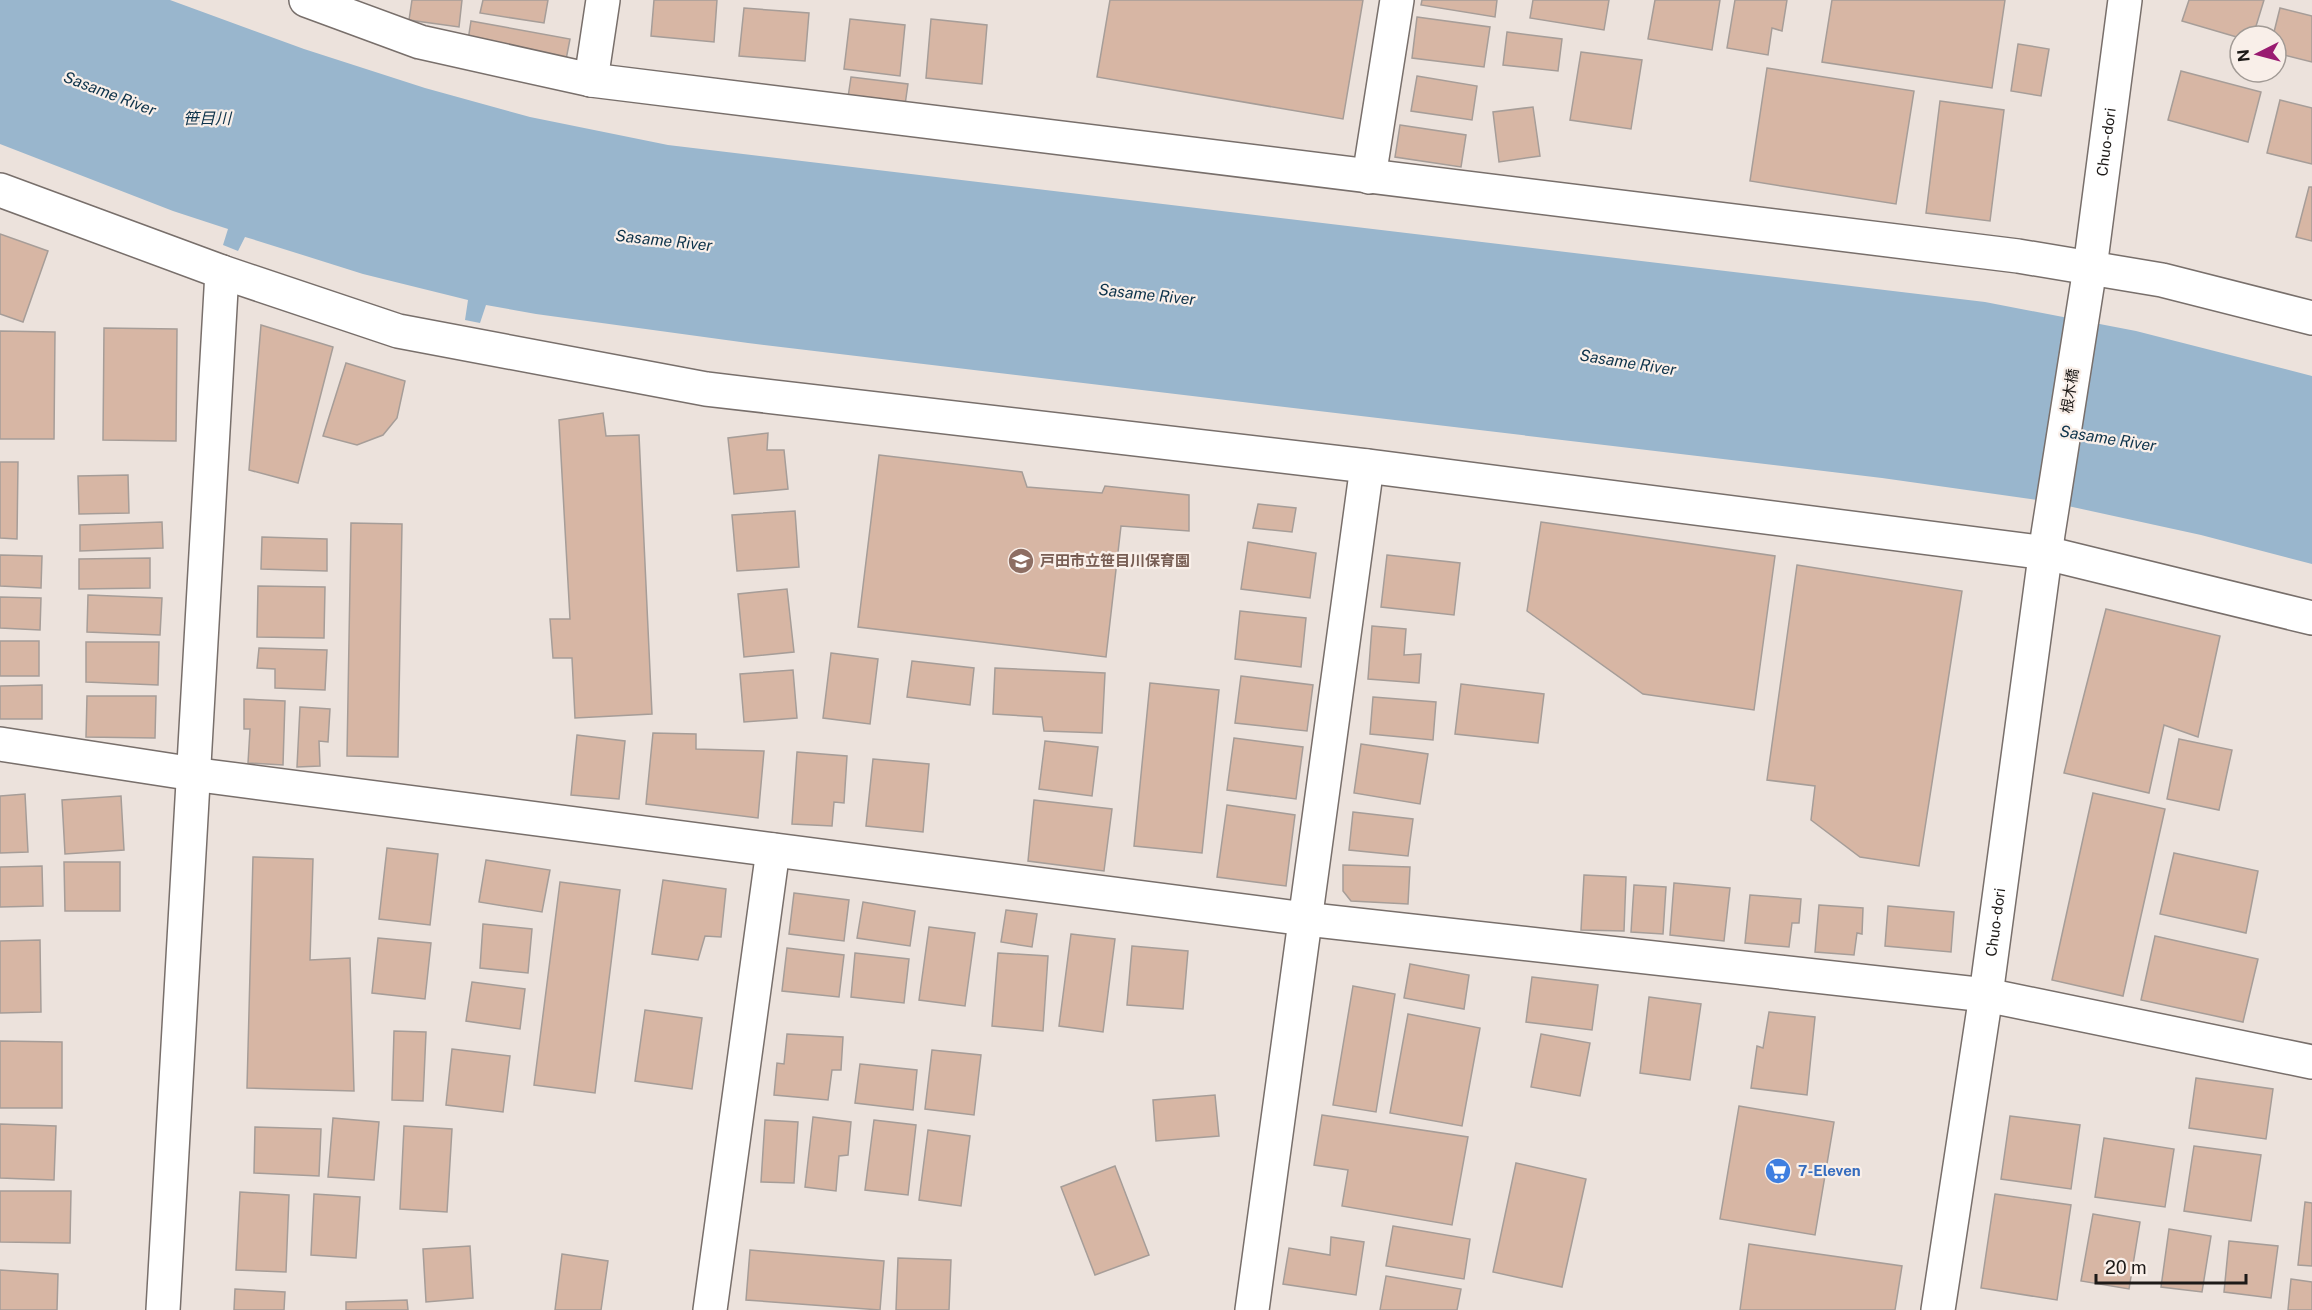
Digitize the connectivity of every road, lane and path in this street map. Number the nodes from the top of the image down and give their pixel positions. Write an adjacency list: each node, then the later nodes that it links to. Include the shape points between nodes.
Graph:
1 (306, 0): 5 (street, via 420,42)
2 (603, 0): 5 (street)
3 (1397, 0): 6 (street)
4 (2125, 0): 9 (street, Chuo-dori)
5 (591, 80): 6 (street)
6 (1369, 177): 9 (street, via 2018,256)
7 (0, 190): 8 (street)
8 (222, 272): 11 (street, via 398,331 706,389); 15 (street)
9 (2088, 275): 10 (street, via 2162,280); 12 (street, 根木橋)
10 (2312, 318)
11 (1366, 466): 12 (street); 17 (street)
12 (2047, 543): 13 (street); 18 (street, Chuo-dori)
13 (2312, 618)
14 (0, 744): 15 (street)
15 (193, 774): 16 (street); 20 (street)
16 (773, 850): 17 (street); 21 (street)
17 (1305, 919): 18 (street); 22 (street)
18 (1986, 995): 19 (street); 23 (street, Chuo-dori)
19 (2312, 1062)
20 (163, 1310)
21 (710, 1310)
22 (1252, 1310)
23 (1938, 1310)

